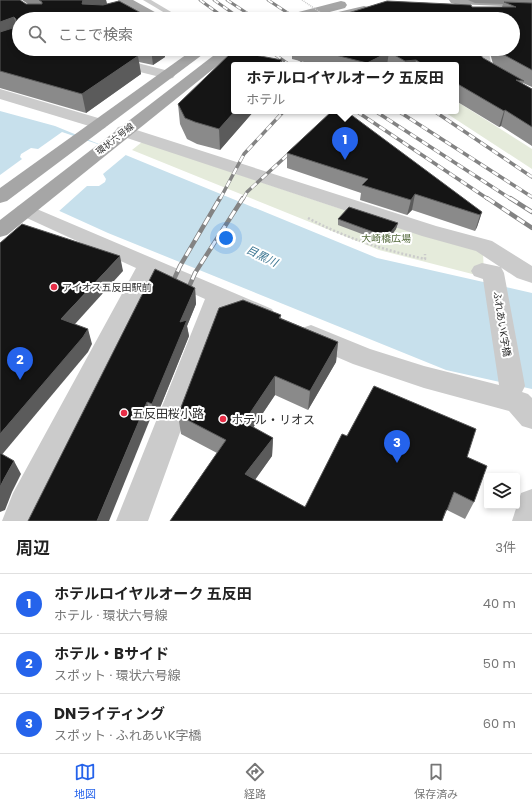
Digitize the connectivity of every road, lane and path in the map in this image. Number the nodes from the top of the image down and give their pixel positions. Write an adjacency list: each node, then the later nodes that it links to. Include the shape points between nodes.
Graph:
1 (124, 0): 5 (main road)
2 (302, 0): 12 (path, bridge)
3 (455, 0): 6 (main road)
4 (370, 2): 13 (main road); 14 (main road)
5 (140, 3): 9 (street); 10 (main road); 11 (lane)
6 (532, 3)
7 (444, 8): 8 (main road, via 474,12)
8 (532, 11)
9 (117, 12)
10 (150, 12)
11 (162, 12)
12 (320, 12)
13 (322, 12)
14 (344, 12)
15 (93, 56): 19 (street)
16 (194, 56): 19 (main road)
17 (222, 56): 23 (main road, 環状六号線)
18 (482, 56): 21 (street, via 485,69)
19 (168, 75): 22 (main road)
20 (0, 94): 22 (street)
21 (532, 95)
22 (94, 128): 24 (main road)
23 (120, 134): 25 (main road, 環状六号線); 29 (street, via 484,246)
24 (3, 195)
25 (28, 208): 26 (main road, 環状六号線); 27 (street)
26 (0, 230)
27 (149, 264): 30 (street); 34 (street, via 24,504)
28 (482, 271): 31 (street, ふれあいK字橋, via 494,273)
29 (532, 275)
30 (218, 296): 32 (street, via 362,357 424,377 518,402); 35 (street)
31 (512, 386)
32 (532, 417)
33 (532, 504): 36 (street)
34 (18, 521)
35 (132, 521)
36 (528, 521)

